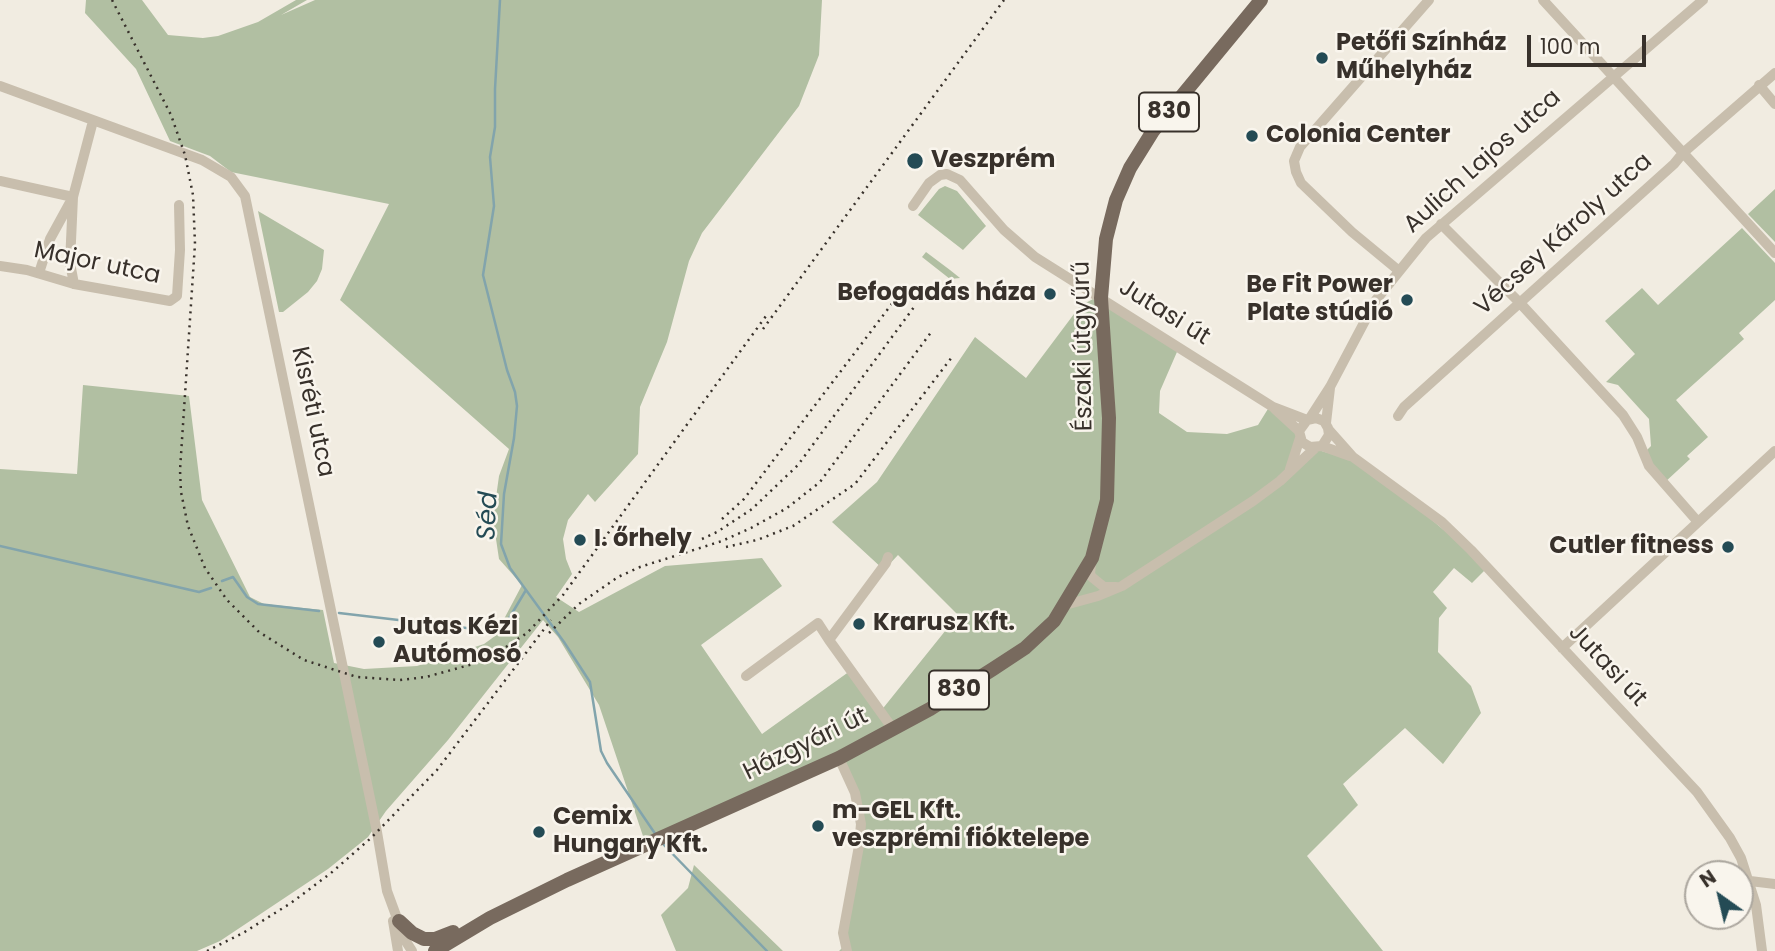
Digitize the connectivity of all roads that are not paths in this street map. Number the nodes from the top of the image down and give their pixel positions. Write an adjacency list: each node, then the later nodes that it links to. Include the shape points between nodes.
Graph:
1 (1261, 0): 22 (main road, Északi útgyűrű / 830, via 1153,131 1130,168 1106,239)
2 (1429, 0): 19 (street, via 1300,147 1294,161 1301,183)
3 (1543, 0): 6 (street)
4 (1703, 0): 6 (street, Aulich Lajos utca)
5 (1775, 73): 7 (street, Vécsey Károly utca)
6 (1611, 76): 11 (street); 16 (street, Aulich Lajos utca)
7 (1759, 85): 9 (street); 11 (street, Vécsey Károly utca)
8 (0, 86): 10 (street, Kisréti utca)
9 (1775, 104)
10 (93, 121): 13 (street); 48 (street, Kisréti utca, via 214,166 231,177 245,196)
11 (1683, 153): 17 (street); 23 (street, Vécsey Károly utca)
12 (0, 181): 13 (street)
13 (73, 197): 20 (street, via 50,239); 21 (street, via 70,263)
14 (179, 205): 21 (street, Major utca, via 177,296 170,301)
15 (913, 206): 22 (street, Jutasi út, via 934,179 954,176 1025,250)
16 (1441, 224): 19 (street, Aulich Lajos utca); 23 (street)
17 (1775, 253)
18 (0, 266): 20 (street, Major utca)
19 (1398, 270): 24 (street, Aulich Lajos utca, via 1376,300)
20 (39, 273): 21 (street, Major utca)
21 (74, 284)
22 (1101, 298): 25 (street, Jutasi út); 36 (main road, Északi útgyűrű / 830, via 1110,418 1107,500)
23 (1520, 303): 26 (street, Vécsey Károly utca); 34 (street, via 1623,415 1649,466)
24 (1330, 387): 27 (street, Aulich Lajos utca); 28 (street, Aulich Lajos utca)
25 (1273, 407): 27 (street, Jutasi út); 29 (street, Jutasi út)
26 (1398, 416)
27 (1308, 419): 28 (street, Jutasi út, via 1318,418); 29 (street)
28 (1327, 427): 30 (street, via 1328,439); 32 (street, Jutasi út)
29 (1299, 434): 30 (street, Jutasi út, via 1304,444); 33 (street)
30 (1318, 447): 32 (street, Jutasi út); 33 (street)
31 (1775, 450): 34 (street)
32 (1353, 457): 40 (street, Jutasi út, via 1442,522)
33 (1289, 471): 37 (street, via 1253,501)
34 (1698, 522): 40 (street)
35 (888, 557): 39 (street)
36 (1092, 558): 37 (street, via 1093,578 1104,587); 38 (main road, Északi útgyűrű / 830)
37 (1122, 586): 38 (street)
38 (1065, 605): 42 (main road, Házgyári út / 830, via 1025,648)
39 (829, 640): 41 (street, via 818,623); 42 (street)
40 (1562, 648): 44 (street, Jutasi út, via 1705,803)
41 (746, 676)
42 (893, 729): 43 (main road, Házgyári út / 830)
43 (839, 758): 49 (main road, Házgyári út / 830); 55 (street, via 855,793 861,824 843,933)
44 (1740, 860)
45 (1754, 881): 46 (street)
46 (1775, 884)
47 (1754, 897): 56 (street, Jutasi út)
48 (391, 904): 50 (street, Kisréti utca); 51 (street, Kisréti utca)
49 (490, 918): 50 (main road, via 428,940); 53 (main road, Házgyári út / 830); 54 (main road, Házgyári út / 830)
50 (399, 921): 52 (street, Kisréti utca)
51 (398, 951)
52 (412, 951)
53 (435, 951)
54 (449, 951)
55 (847, 951)
56 (1762, 951)

